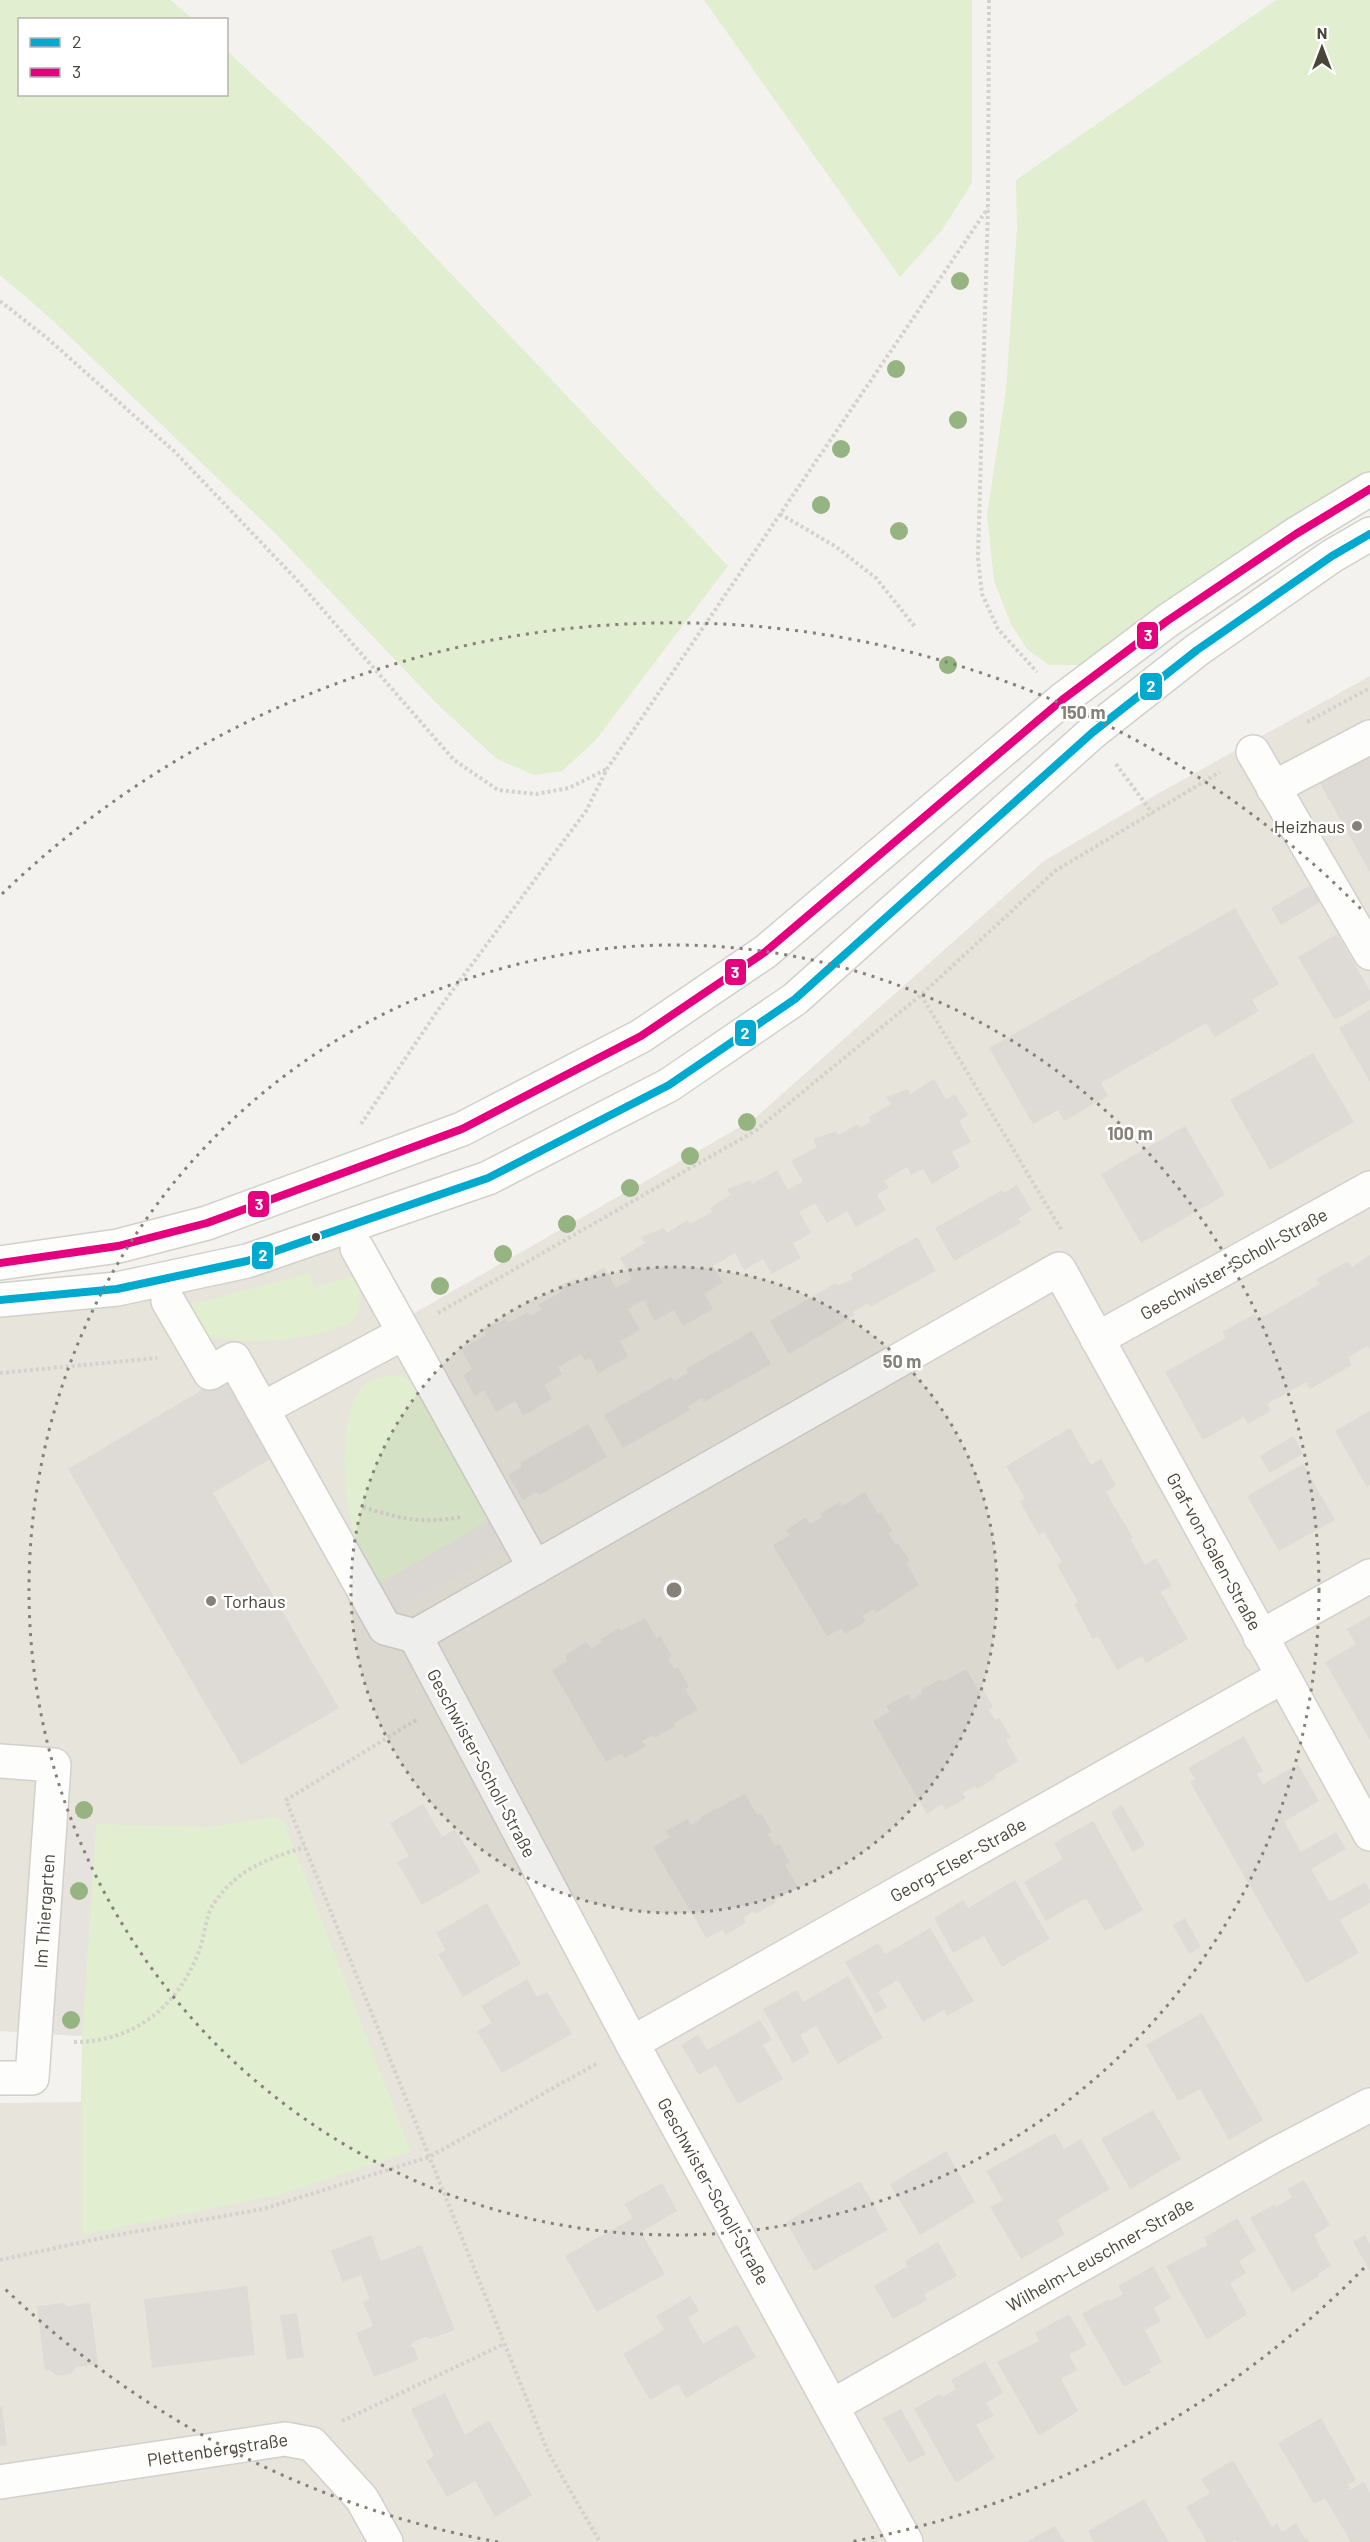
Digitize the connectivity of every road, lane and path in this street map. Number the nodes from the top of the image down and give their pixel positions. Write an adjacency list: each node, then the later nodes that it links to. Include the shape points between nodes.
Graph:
1 (989, 0): 2 (path)
2 (988, 208): 5 (path); 8 (path, via 978,558 982,594 998,629)
3 (0, 301): 12 (path, via 175,452 296,579 454,760 498,790 536,794 569,788)
4 (1370, 489): 8 (street, via 1167,621)
5 (780, 514): 7 (path, via 835,546 876,578); 12 (path)
6 (1370, 534): 9 (street, via 1197,650)
7 (916, 628)
8 (1062, 700): 16 (street, via 765,951 641,1036 462,1129)
9 (1093, 732): 15 (path, via 1153,814 1055,871); 21 (street, via 795,999 669,1085 488,1178 247,1261 117,1289)
10 (1370, 737): 13 (street)
11 (1253, 752): 13 (street)
12 (607, 769): 16 (path, via 586,811 431,1019 355,1134 354,1151)
13 (1273, 788): 14 (street)
14 (1370, 953)
15 (921, 994): 20 (path, via 1071,1246); 23 (path, via 755,1131)
16 (363, 1166): 19 (street, via 207,1223 118,1246)
17 (1370, 1188): 24 (street, Geschwister-Scholl-Straße)
18 (357, 1248): 23 (street)
19 (0, 1263)
20 (1059, 1269): 24 (street, Graf-von-Galen-Straße); 30 (street)
21 (0, 1300)
22 (168, 1301): 25 (street)
23 (404, 1333): 27 (street); 28 (street)
24 (1097, 1339): 33 (street, Graf-von-Galen-Straße)
25 (193, 1342): 26 (path, via 167,1358); 27 (street, via 210,1372 234,1359)
26 (0, 1373)
27 (262, 1409): 29 (street)
28 (498, 1499): 29 (path, via 465,1516 441,1521 414,1521 361,1507); 30 (street)
29 (322, 1515): 32 (street, via 385,1628)
30 (535, 1568): 32 (street)
31 (1370, 1576): 33 (street)
32 (415, 1636): 35 (street, Geschwister-Scholl-Straße)
33 (1260, 1637): 34 (street, Graf-von-Galen-Straße)
34 (1282, 1677): 37 (street, Graf-von-Galen-Straße); 40 (street, Georg-Elser-Straße)
35 (448, 1700): 38 (path, via 286,1800); 40 (street, Geschwister-Scholl-Straße)
36 (0, 1761): 39 (street, Im Thiergarten, via 54,1765)
37 (1370, 1834)
38 (305, 1847): 39 (path, via 260,1862 234,1880 212,1905 199,1951 181,1989 163,2009 127,2032 90,2042); 43 (path)
39 (35, 2042): 41 (street, Im Thiergarten, via 32,2078)
40 (632, 2043): 43 (path); 46 (street, Geschwister-Scholl-Straße)
41 (0, 2078)
42 (1370, 2105): 46 (street, Wilhelm-Leuschner-Straße, via 1276,2154)
43 (429, 2157): 44 (path, via 263,2209); 45 (path)
44 (0, 2260)
45 (504, 2344): 47 (path, via 348,2417); 50 (path, via 548,2452)
46 (832, 2406): 51 (street, Geschwister-Scholl-Straße)
47 (312, 2444): 48 (street, Plettenbergstraße, via 285,2439); 49 (street, Plettenbergstraße, via 362,2499)
48 (0, 2482)
49 (386, 2542)
50 (600, 2542)
51 (906, 2542)

